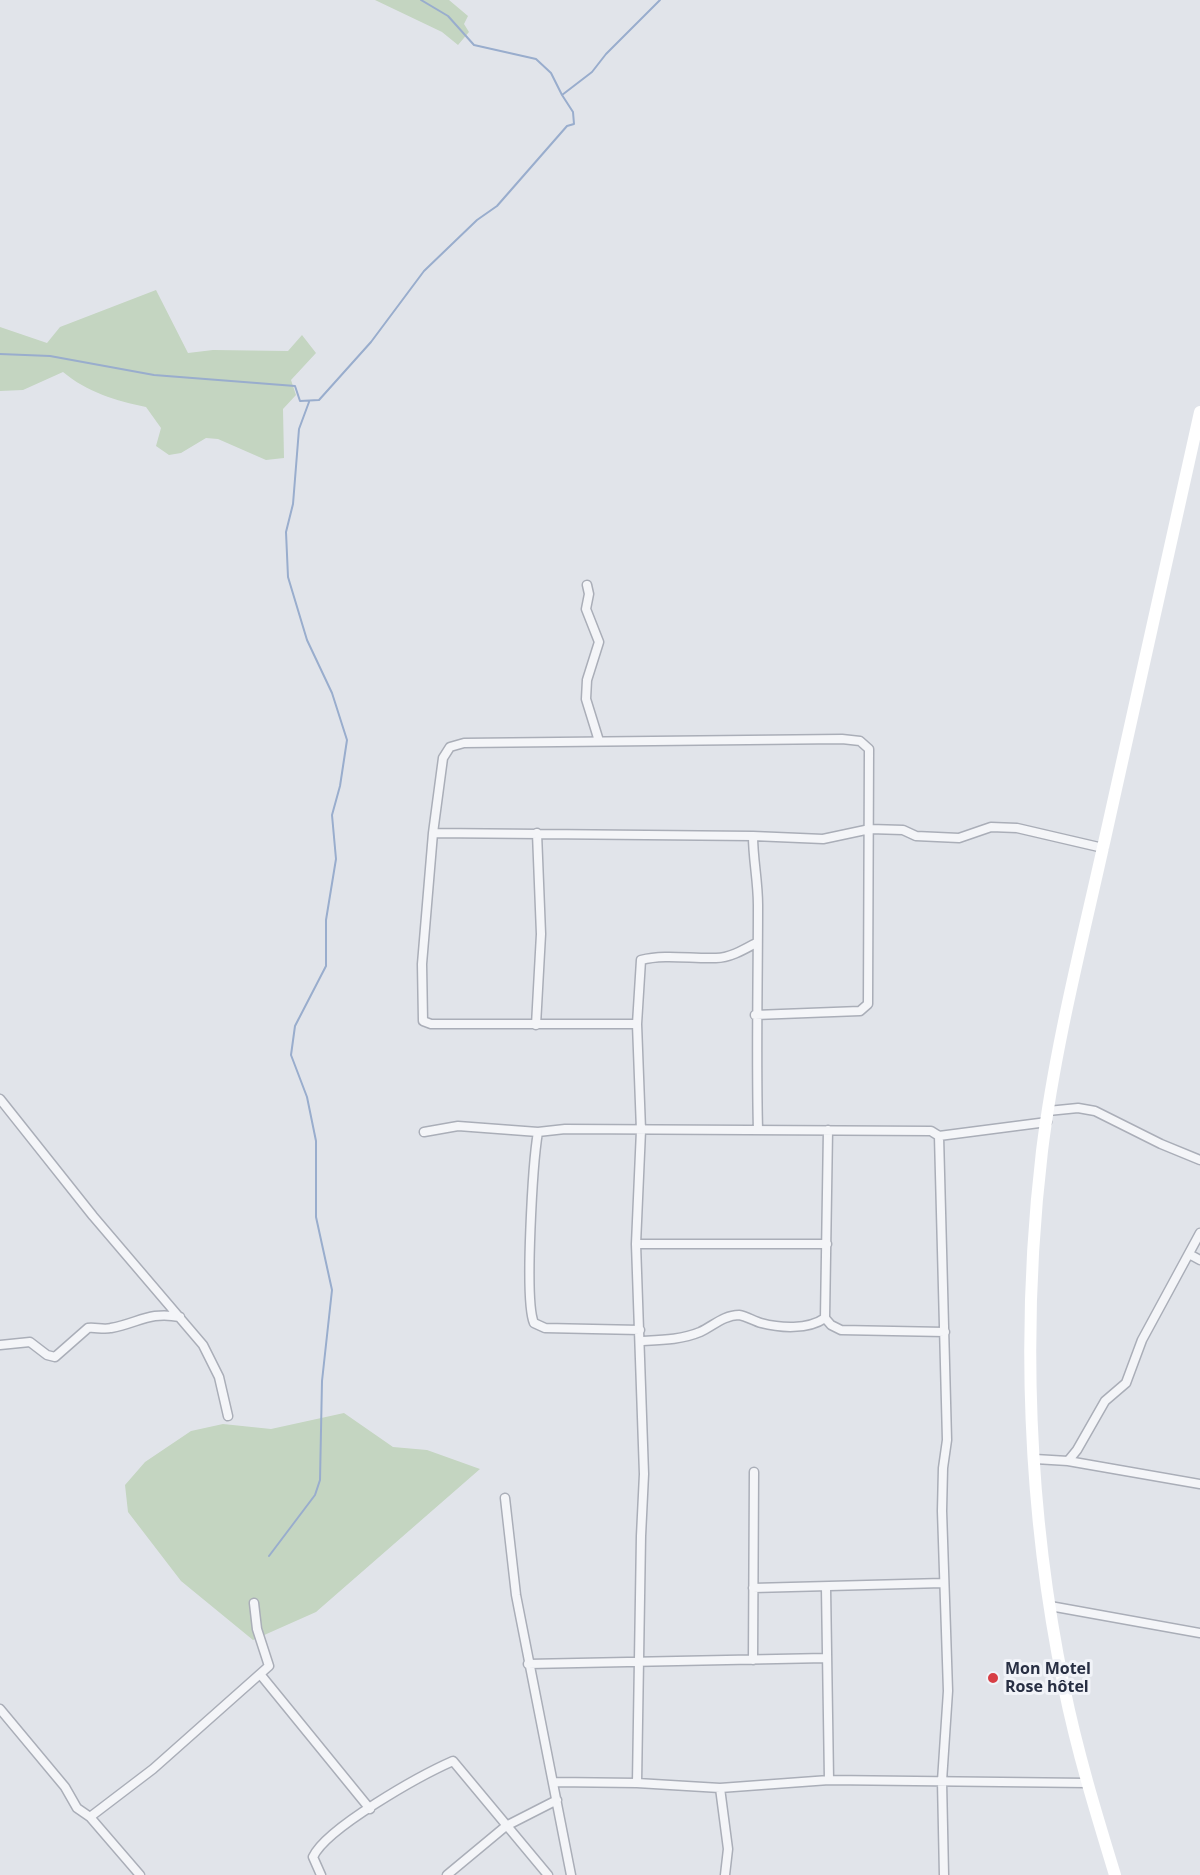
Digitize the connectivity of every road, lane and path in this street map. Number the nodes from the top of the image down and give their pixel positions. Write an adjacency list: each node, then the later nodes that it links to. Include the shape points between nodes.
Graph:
1 (1200, 412): 8 (main road)
2 (587, 585): 3 (street, via 586,609 599,642 587,680 586,699)
3 (599, 741): 4 (street, via 860,741 869,749); 5 (street, via 465,743 450,747 443,759)
4 (870, 829): 7 (street, via 823,839); 8 (street, via 958,838 992,827 1017,828); 10 (street, via 868,1005 860,1011)
5 (433, 832): 6 (street); 12 (street, via 422,964 423,1021)
6 (537, 833): 7 (street); 12 (street, via 541,934)
7 (753, 836): 9 (street)
8 (1103, 848): 14 (main road, via 1062,1025)
9 (756, 943): 10 (street); 11 (street, via 718,958 640,960)
10 (755, 1015): 16 (street)
11 (638, 1024): 12 (street); 15 (street)
12 (536, 1026)
13 (0, 1099): 27 (street)
14 (1048, 1116): 20 (street); 21 (street, via 1078,1108 1095,1111); 34 (main road, via 1038,1197 1032,1306)
15 (641, 1130): 16 (street); 19 (street); 23 (street)
16 (758, 1130): 17 (street)
17 (828, 1130): 20 (street, via 932,1131); 24 (street)
18 (424, 1132): 19 (street, via 458,1126)
19 (538, 1132): 29 (street, via 530,1277 534,1323 545,1328)
20 (939, 1136): 30 (street)
21 (1200, 1160)
22 (1200, 1233): 25 (street)
23 (636, 1244): 24 (street); 29 (street)
24 (827, 1244): 28 (street)
25 (1189, 1254): 26 (street); 35 (street, via 1142,1340 1126,1383 1105,1401)
26 (1200, 1260)
27 (180, 1317): 32 (street, via 145,1316 110,1329 88,1328 55,1357 47,1356 30,1342); 33 (street, via 209,1353)
28 (825, 1318): 30 (street, via 841,1329); 31 (street, via 785,1327 740,1315 683,1337)
29 (640, 1330): 31 (street)
30 (945, 1332): 39 (street)
31 (640, 1341): 47 (street, via 644,1474)
32 (0, 1345)
33 (228, 1416)
34 (1035, 1459): 35 (street); 43 (main road)
35 (1068, 1461): 37 (street)
36 (754, 1472): 40 (street)
37 (1200, 1485)
38 (505, 1498): 48 (street, via 513,1578)
39 (943, 1583): 41 (street); 52 (street, via 948,1691)
40 (753, 1588): 41 (street); 46 (street)
41 (826, 1588): 45 (street)
42 (254, 1603): 49 (street, via 257,1629 269,1666)
43 (1050, 1606): 44 (street); 55 (main road, via 1064,1689)
44 (1200, 1633)
45 (826, 1658): 46 (street); 51 (street)
46 (753, 1660): 47 (street)
47 (639, 1663): 48 (street); 54 (street)
48 (528, 1664): 53 (street)
49 (260, 1674): 58 (street); 59 (street, via 153,1769)
50 (0, 1709): 59 (street, via 77,1808)
51 (829, 1780): 52 (street); 56 (street)
52 (942, 1781): 55 (street); 67 (street)
53 (554, 1782): 54 (street); 57 (street)
54 (637, 1783): 56 (street)
55 (1088, 1783): 68 (main road)
56 (720, 1788): 66 (street, via 728,1849)
57 (557, 1800): 60 (street); 65 (street)
58 (370, 1809): 60 (street, via 453,1761); 62 (street, via 338,1829 317,1849 313,1857)
59 (90, 1817): 61 (street)
60 (506, 1826): 63 (street); 64 (street)
61 (140, 1875)
62 (321, 1875)
63 (447, 1875)
64 (548, 1875)
65 (571, 1875)
66 (725, 1875)
67 (944, 1875)
68 (1115, 1875)

